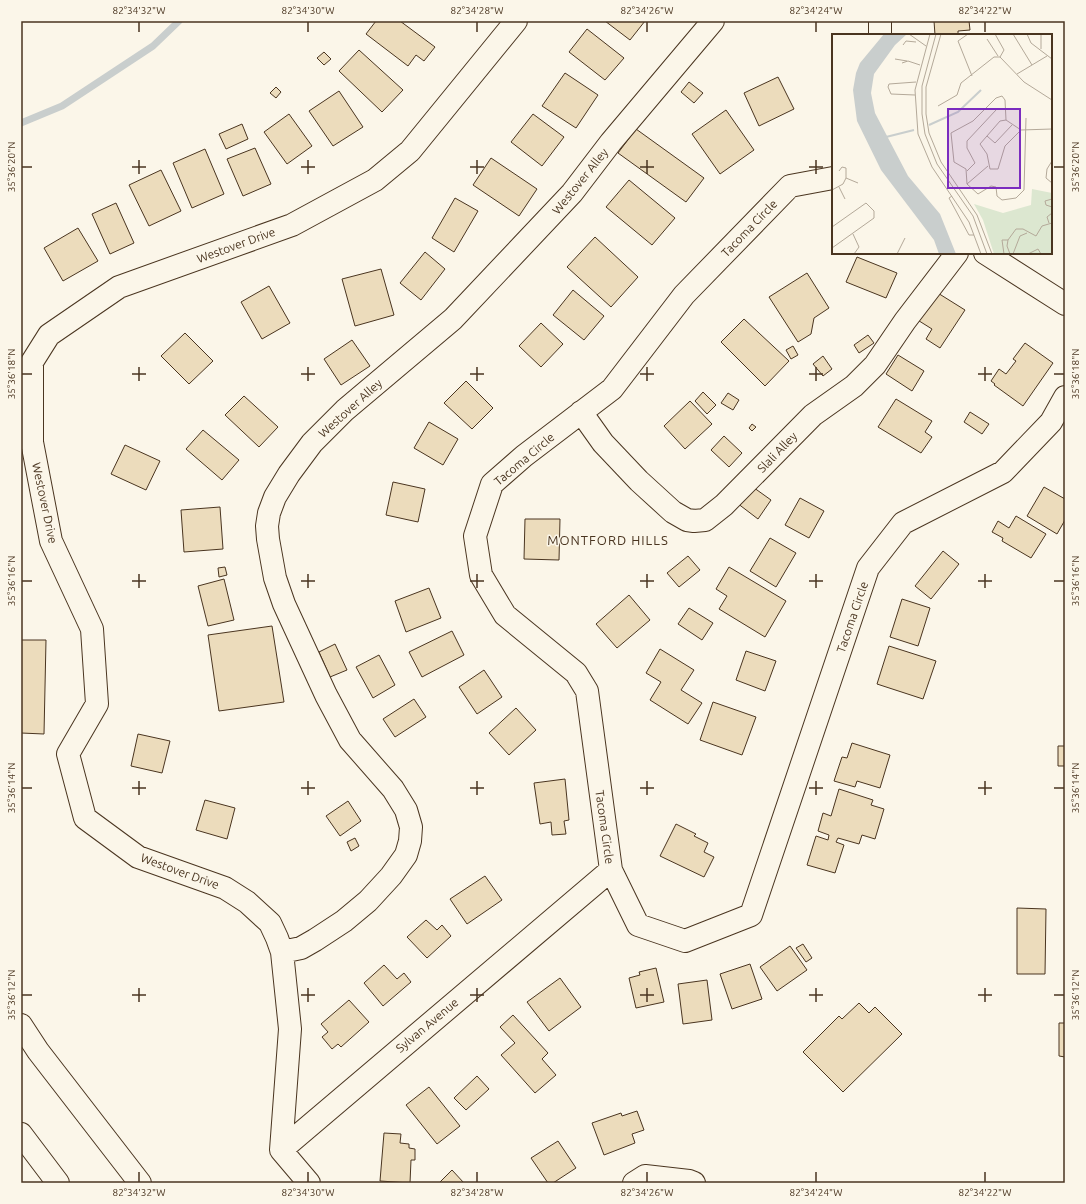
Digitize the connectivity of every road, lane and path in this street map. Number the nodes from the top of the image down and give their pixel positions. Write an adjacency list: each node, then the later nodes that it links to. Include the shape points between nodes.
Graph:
1 (516, 21): 12 (main road, Westover Drive, via 410,151 375,180 292,225 119,287 49,335 32,362 32,442 52,541 92,629 96,704 68,754 85,818 138,857 225,888 248,902 270,923)
2 (713, 21): 12 (main road, Westover Alley, via 572,193 453,319 345,410 312,443 276,497 267,526 275,578 284,604 350,740 393,789 406,810 411,827 406,855 368,901 315,940 301,948)
3 (880, 21): 4 (main road)
4 (880, 34)
5 (832, 178): 10 (main road, Tacoma Circle, via 790,186 684,295 612,389)
6 (956, 254): 10 (main road, Slali Alley, via 875,365 854,386 813,415 724,505 705,520 687,520 673,512 603,443)
7 (987, 254): 8 (main road)
8 (1065, 304)
9 (1065, 398): 11 (main road, Tacoma Circle, via 1051,422 1004,472 903,523 868,568 751,915 684,941 638,925)
10 (581, 412): 11 (main road, Tacoma Circle, via 492,484 474,536 481,575 505,615 576,673 587,691)
11 (611, 870): 15 (main road, Sylvan Avenue)
12 (282, 952): 15 (main road, Westover Drive, via 290,1029)
13 (21, 1025): 17 (main road, via 38,1051)
14 (21, 1134): 16 (main road)
15 (281, 1150): 18 (main road)
16 (58, 1183)
17 (140, 1183)
18 (309, 1183)
19 (634, 1183): 20 (main road, via 645,1176)
20 (694, 1183)

